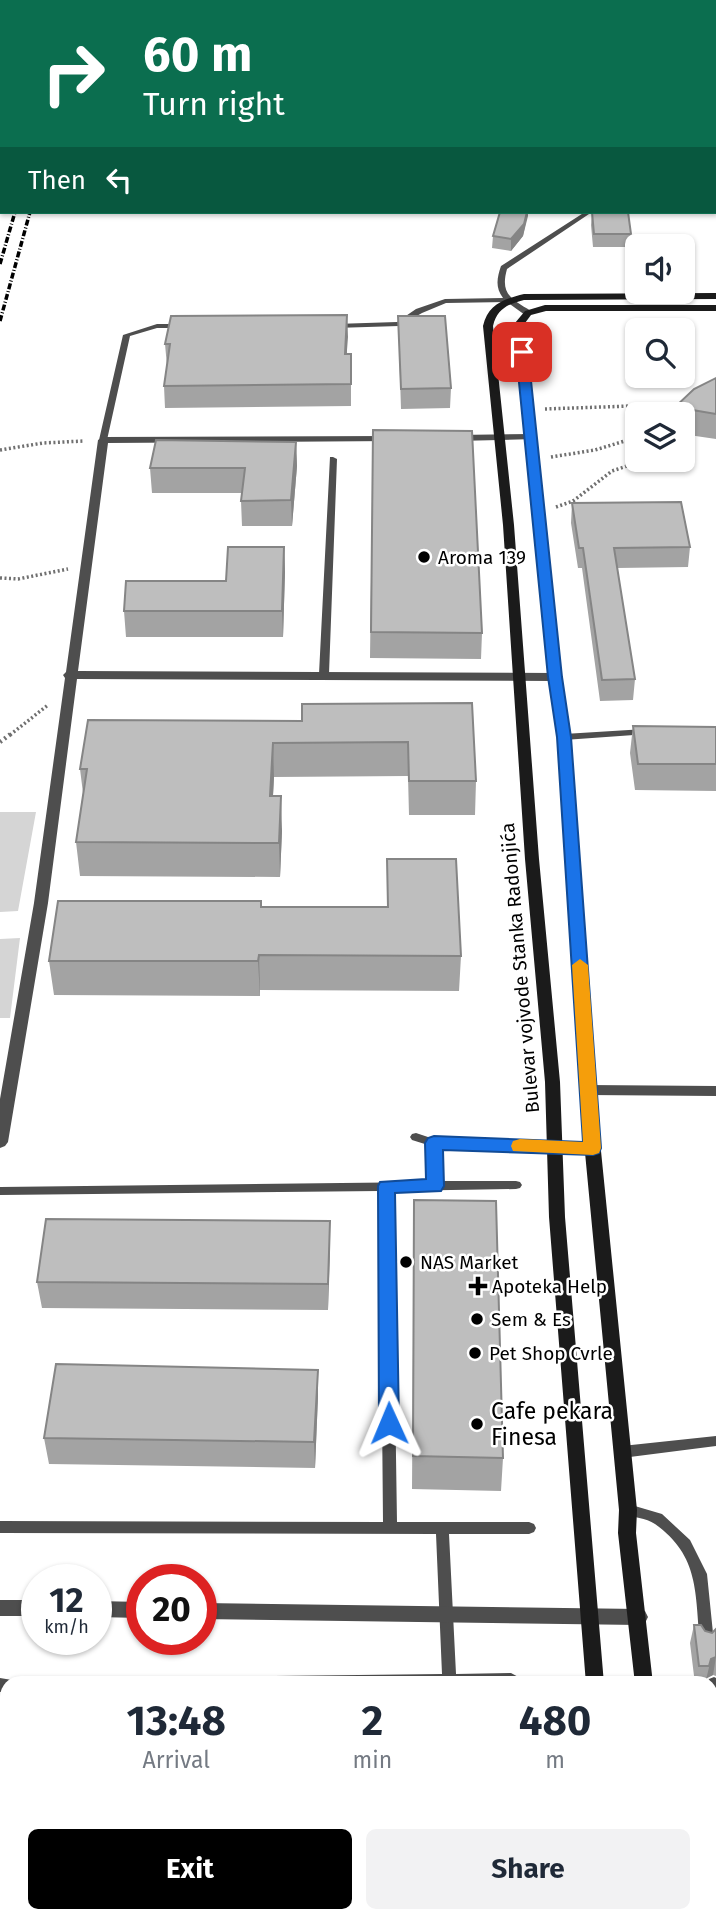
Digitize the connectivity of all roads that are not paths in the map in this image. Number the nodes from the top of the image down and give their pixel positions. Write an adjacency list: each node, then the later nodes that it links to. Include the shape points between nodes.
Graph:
1 (586, 214): 3 (lane, via 504,268 500,291)
2 (716, 296): 3 (street, via 554,295)
3 (508, 300): 5 (lane); 7 (lane, via 445,301 400,324); 10 (street, Bulevar vojvode Stanka Radonjića, via 493,310 488,326)
4 (716, 308): 5 (street, via 560,307)
5 (528, 313): 8 (street, via 520,323)
6 (198, 326): 12 (lane, via 157,326 127,335)
7 (323, 326)
8 (531, 437): 10 (street); 17 (street)
9 (438, 438): 10 (street)
10 (500, 438): 16 (street, Bulevar vojvode Stanka Radonjića)
11 (400, 439): 12 (street)
12 (103, 440): 15 (street)
13 (333, 459): 14 (lane)
14 (324, 674): 15 (street); 16 (street)
15 (69, 675): 23 (street, via 41,903)
16 (520, 677): 17 (street); 25 (street, Bulevar vojvode Stanka Radonjića)
17 (555, 677): 19 (street)
18 (663, 732): 19 (lane)
19 (564, 737): 20 (street)
20 (588, 1090): 21 (street); 26 (street)
21 (716, 1091)
22 (416, 1137): 24 (lane)
23 (0, 1142)
24 (434, 1143): 25 (lane); 29 (lane)
25 (558, 1147): 26 (lane); 42 (street, Bulevar vojvode Stanka Radonjića, via 557,1217)
26 (593, 1148): 32 (street)
27 (516, 1185): 29 (lane)
28 (386, 1186): 29 (lane); 30 (lane); 35 (lane)
29 (435, 1186)
30 (0, 1191)
31 (716, 1441): 32 (lane)
32 (622, 1452): 33 (street)
33 (628, 1510): 43 (street); 44 (lane, via 657,1518 685,1544 699,1574)
34 (0, 1527): 35 (lane)
35 (390, 1528): 36 (lane)
36 (442, 1528): 37 (lane); 41 (lane)
37 (529, 1528)
38 (0, 1608): 39 (street)
39 (21, 1608)
40 (217, 1611): 41 (street)
41 (447, 1615): 42 (street); 45 (lane)
42 (590, 1615): 43 (street); 46 (street, Bulevar vojvode Stanka Radonjića)
43 (639, 1616): 47 (street)
44 (708, 1643)
45 (449, 1676)
46 (594, 1676)
47 (643, 1676)

